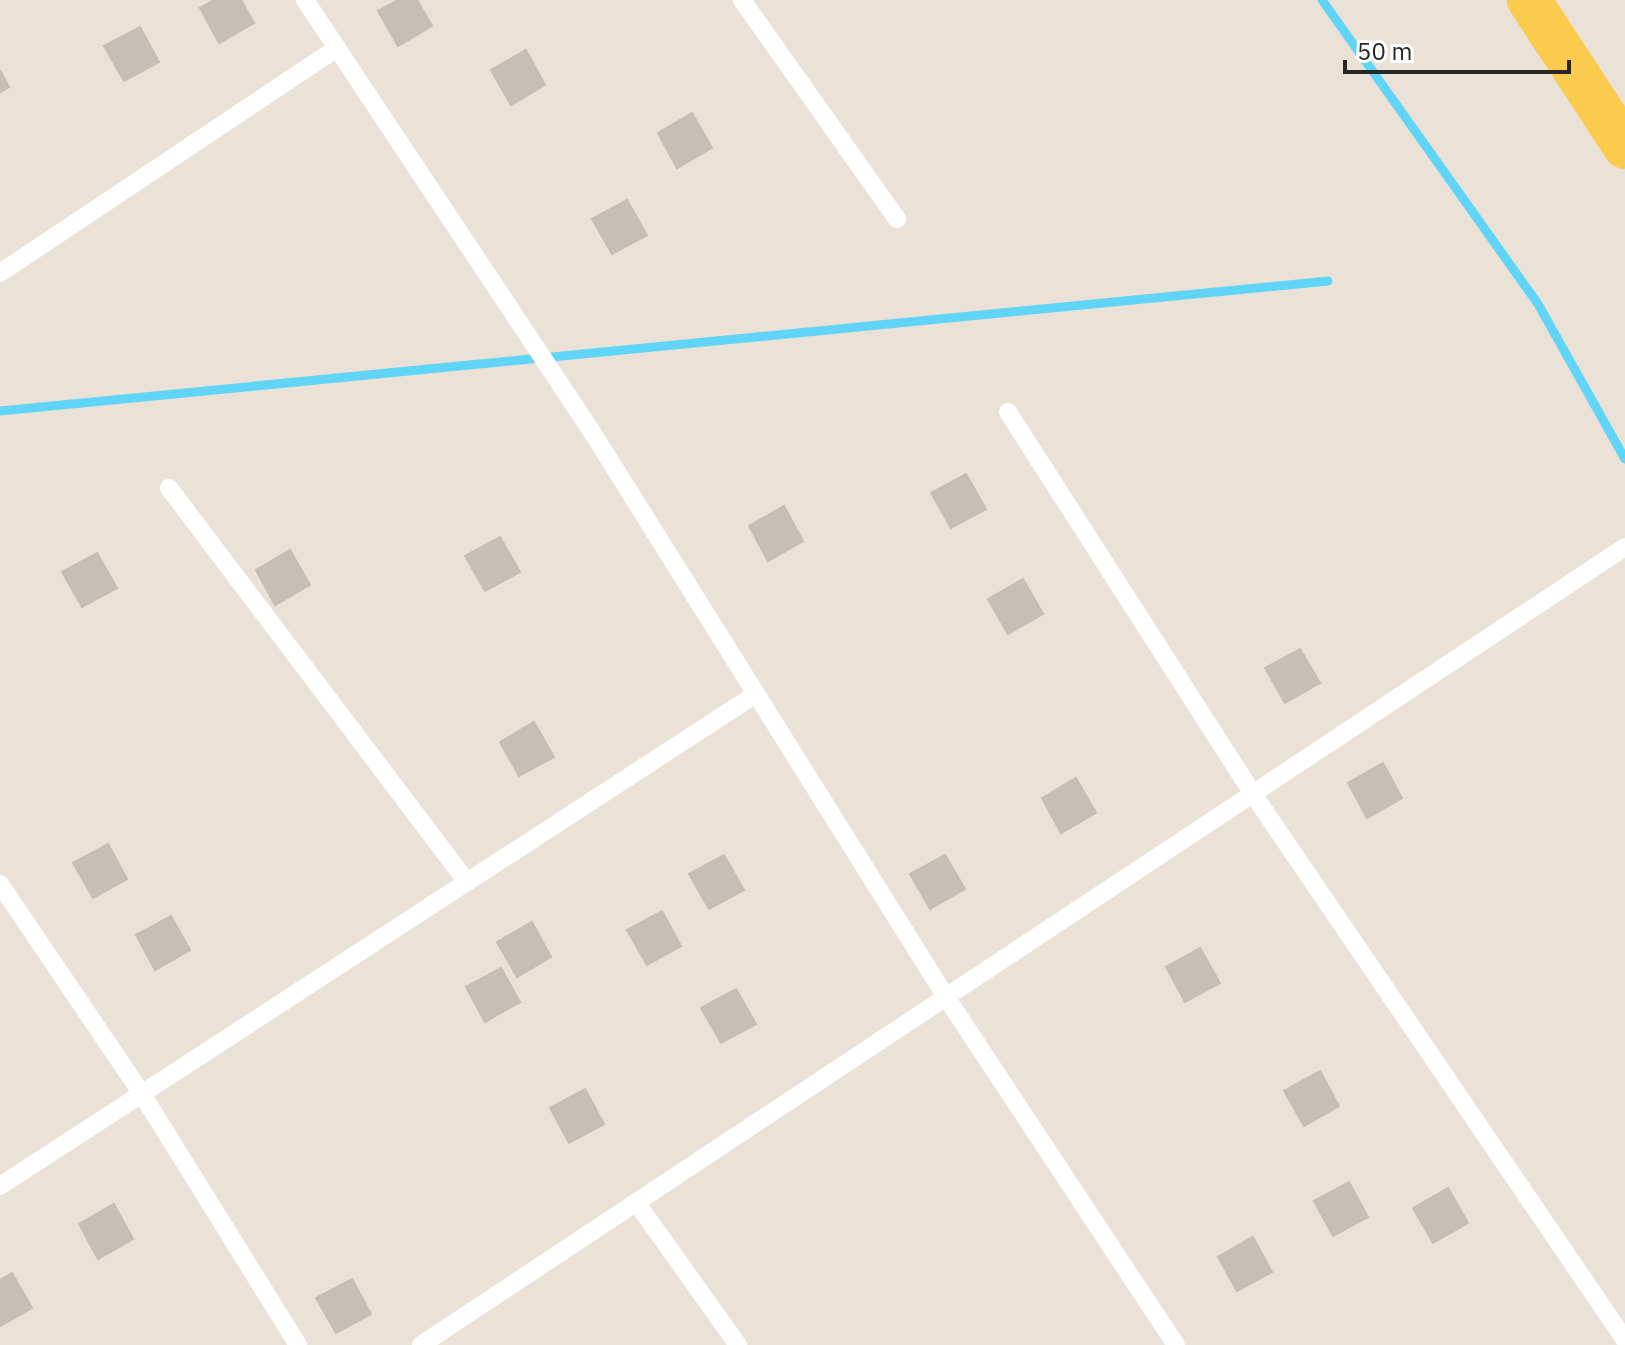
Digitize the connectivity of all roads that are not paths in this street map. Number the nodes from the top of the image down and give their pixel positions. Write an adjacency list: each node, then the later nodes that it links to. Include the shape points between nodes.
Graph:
1 (305, 0): 4 (lane)
2 (742, 0): 6 (lane)
3 (1529, 0): 5 (main road)
4 (337, 48): 7 (lane); 11 (lane, via 592,432)
5 (1625, 147)
6 (897, 219)
7 (0, 273)
8 (1008, 412): 12 (lane)
9 (169, 488): 13 (lane)
10 (1625, 547): 12 (lane)
11 (756, 694): 13 (lane); 15 (lane)
12 (1253, 794): 15 (lane); 19 (lane)
13 (467, 882): 16 (lane)
14 (0, 884): 16 (lane)
15 (946, 997): 18 (lane); 23 (lane)
16 (142, 1094): 17 (lane); 20 (lane)
17 (0, 1186)
18 (636, 1202): 21 (lane); 22 (lane)
19 (1625, 1340)
20 (298, 1345)
21 (421, 1345)
22 (738, 1345)
23 (1176, 1345)

